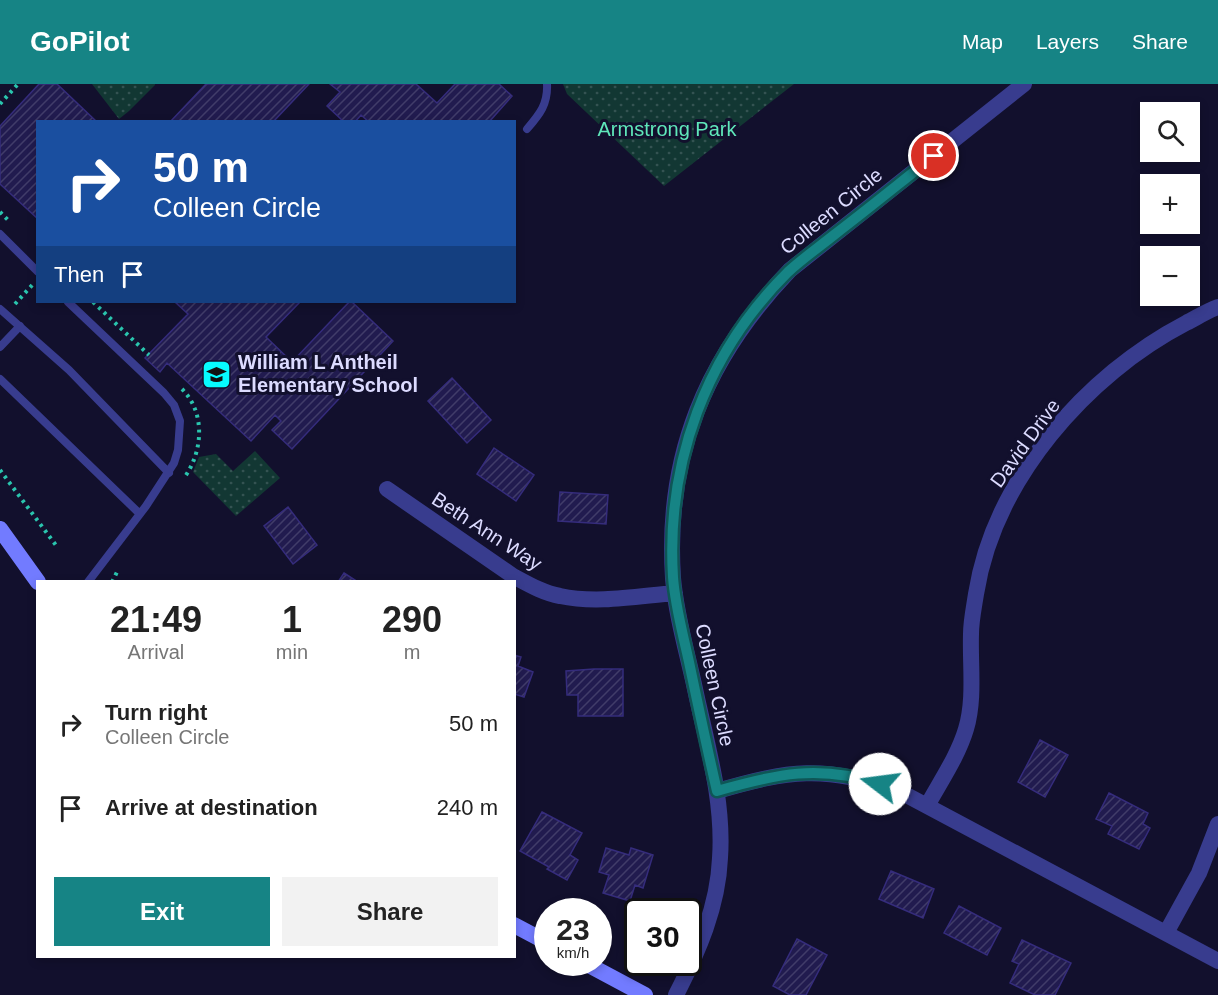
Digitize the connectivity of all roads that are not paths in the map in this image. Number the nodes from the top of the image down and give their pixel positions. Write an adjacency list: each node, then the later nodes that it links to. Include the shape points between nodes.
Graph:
1 (547, 84): 3 (lane, via 543,110)
2 (1024, 84): 18 (street, Colleen Circle, via 790,270 735,335 696,411 684,448 672,539)
3 (527, 129)
4 (0, 234): 5 (lane)
5 (36, 272)
6 (69, 303): 12 (lane, via 174,405 180,435)
7 (1218, 307): 20 (street, David Drive, via 1166,333 1094,388 1058,426 1026,469 988,546 976,592 971,632 971,705 966,730)
8 (3, 311): 9 (lane)
9 (20, 326): 10 (lane); 12 (lane, via 69,370)
10 (0, 347)
11 (0, 379): 14 (lane)
12 (169, 473): 14 (lane)
13 (387, 489): 18 (street, Beth Ann Way, via 534,588 587,600)
14 (140, 514): 17 (lane)
15 (0, 529): 16 (main road)
16 (37, 580)
17 (90, 580)
18 (675, 593): 19 (street, Colleen Circle)
19 (717, 791): 20 (street, via 766,777 831,773 886,786); 28 (street, Colleen Circle, via 721,830 716,894 704,937)
20 (927, 806): 23 (street)
21 (1218, 824): 23 (street, via 1199,873)
22 (516, 926): 24 (main road)
23 (1166, 933): 25 (street)
24 (534, 936)
25 (1218, 961)
26 (609, 976): 27 (main road)
27 (645, 995)
28 (676, 995)

